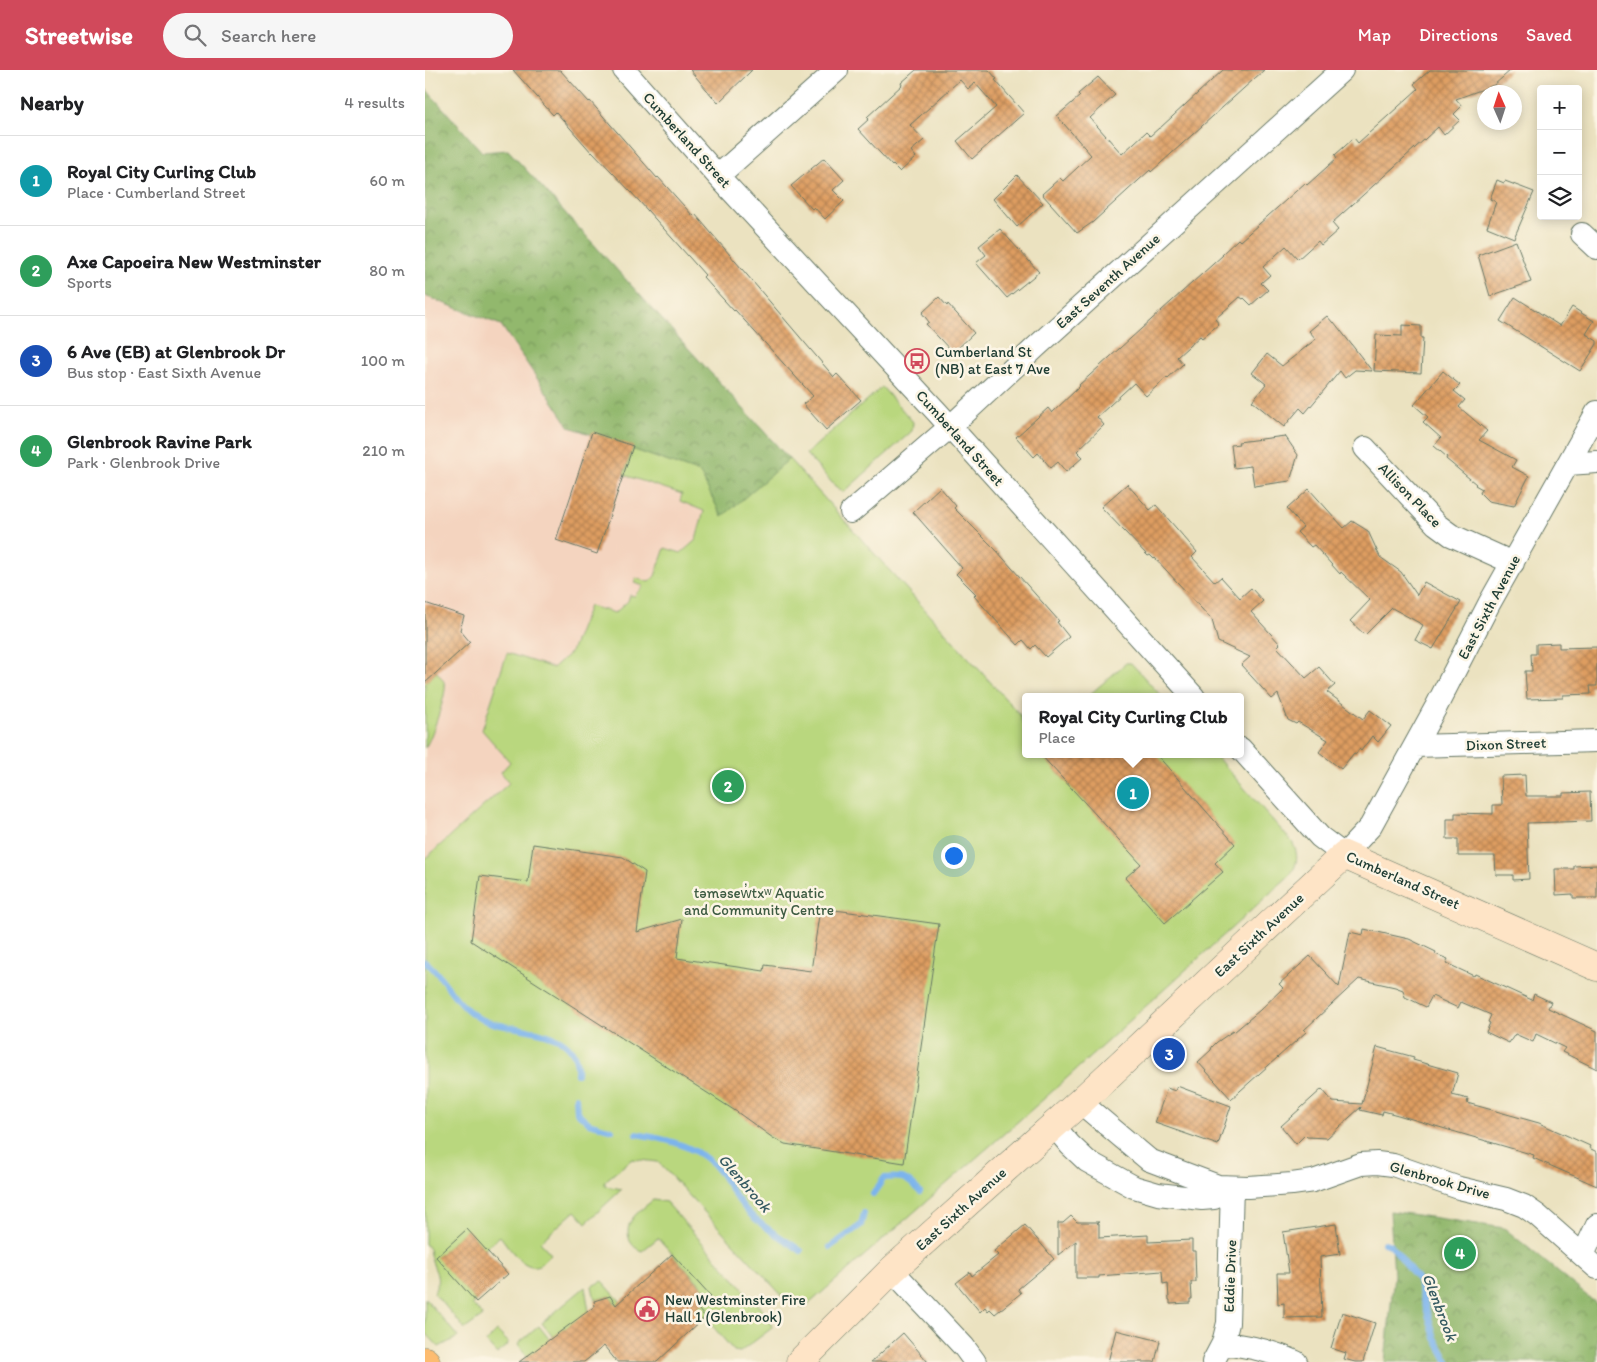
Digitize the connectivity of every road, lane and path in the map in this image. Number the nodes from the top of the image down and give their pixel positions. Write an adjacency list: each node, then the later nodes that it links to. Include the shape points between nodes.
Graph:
1 (624, 70): 4 (street, Cumberland Street)
2 (837, 70): 4 (street)
3 (1342, 70): 6 (street, East Seventh Avenue)
4 (718, 176): 6 (street, Cumberland Street)
5 (1597, 412): 9 (street, East Sixth Avenue)
6 (951, 426): 10 (street, East Seventh Avenue); 12 (street, Cumberland Street)
7 (1365, 448): 11 (street, Allison Place, via 1436,524 1451,535)
8 (1597, 462): 9 (street)
9 (1568, 464): 11 (street, East Sixth Avenue)
10 (851, 512)
11 (1513, 563): 14 (street, East Sixth Avenue)
12 (1190, 693)
13 (1597, 741): 14 (street, Dixon Street)
14 (1415, 746): 16 (street, East Sixth Avenue, via 1370,827)
15 (1244, 752): 16 (street, Cumberland Street, via 1320,836)
16 (1344, 855): 17 (street, Cumberland Street); 18 (street, East Sixth Avenue)
17 (1597, 967)
18 (1080, 1102): 19 (street, East Sixth Avenue); 20 (street, Glenbrook Drive, via 1149,1160 1218,1186)
19 (1053, 1126): 20 (street, Glenbrook Drive, via 1087,1161 1133,1187 1158,1194 1202,1199 1214,1198); 23 (street, East Sixth Avenue)
20 (1232, 1187): 22 (street, Glenbrook Drive, via 1313,1181 1361,1164 1393,1165 1524,1206); 24 (street, Eddie Drive, via 1230,1306)
21 (1597, 1225): 22 (street)
22 (1590, 1261)
23 (892, 1270): 25 (street, East Sixth Avenue); 26 (street)
24 (1218, 1352): 27 (street, via 1237,1344 1277,1353)
25 (800, 1362)
26 (975, 1362)
27 (1296, 1362)

